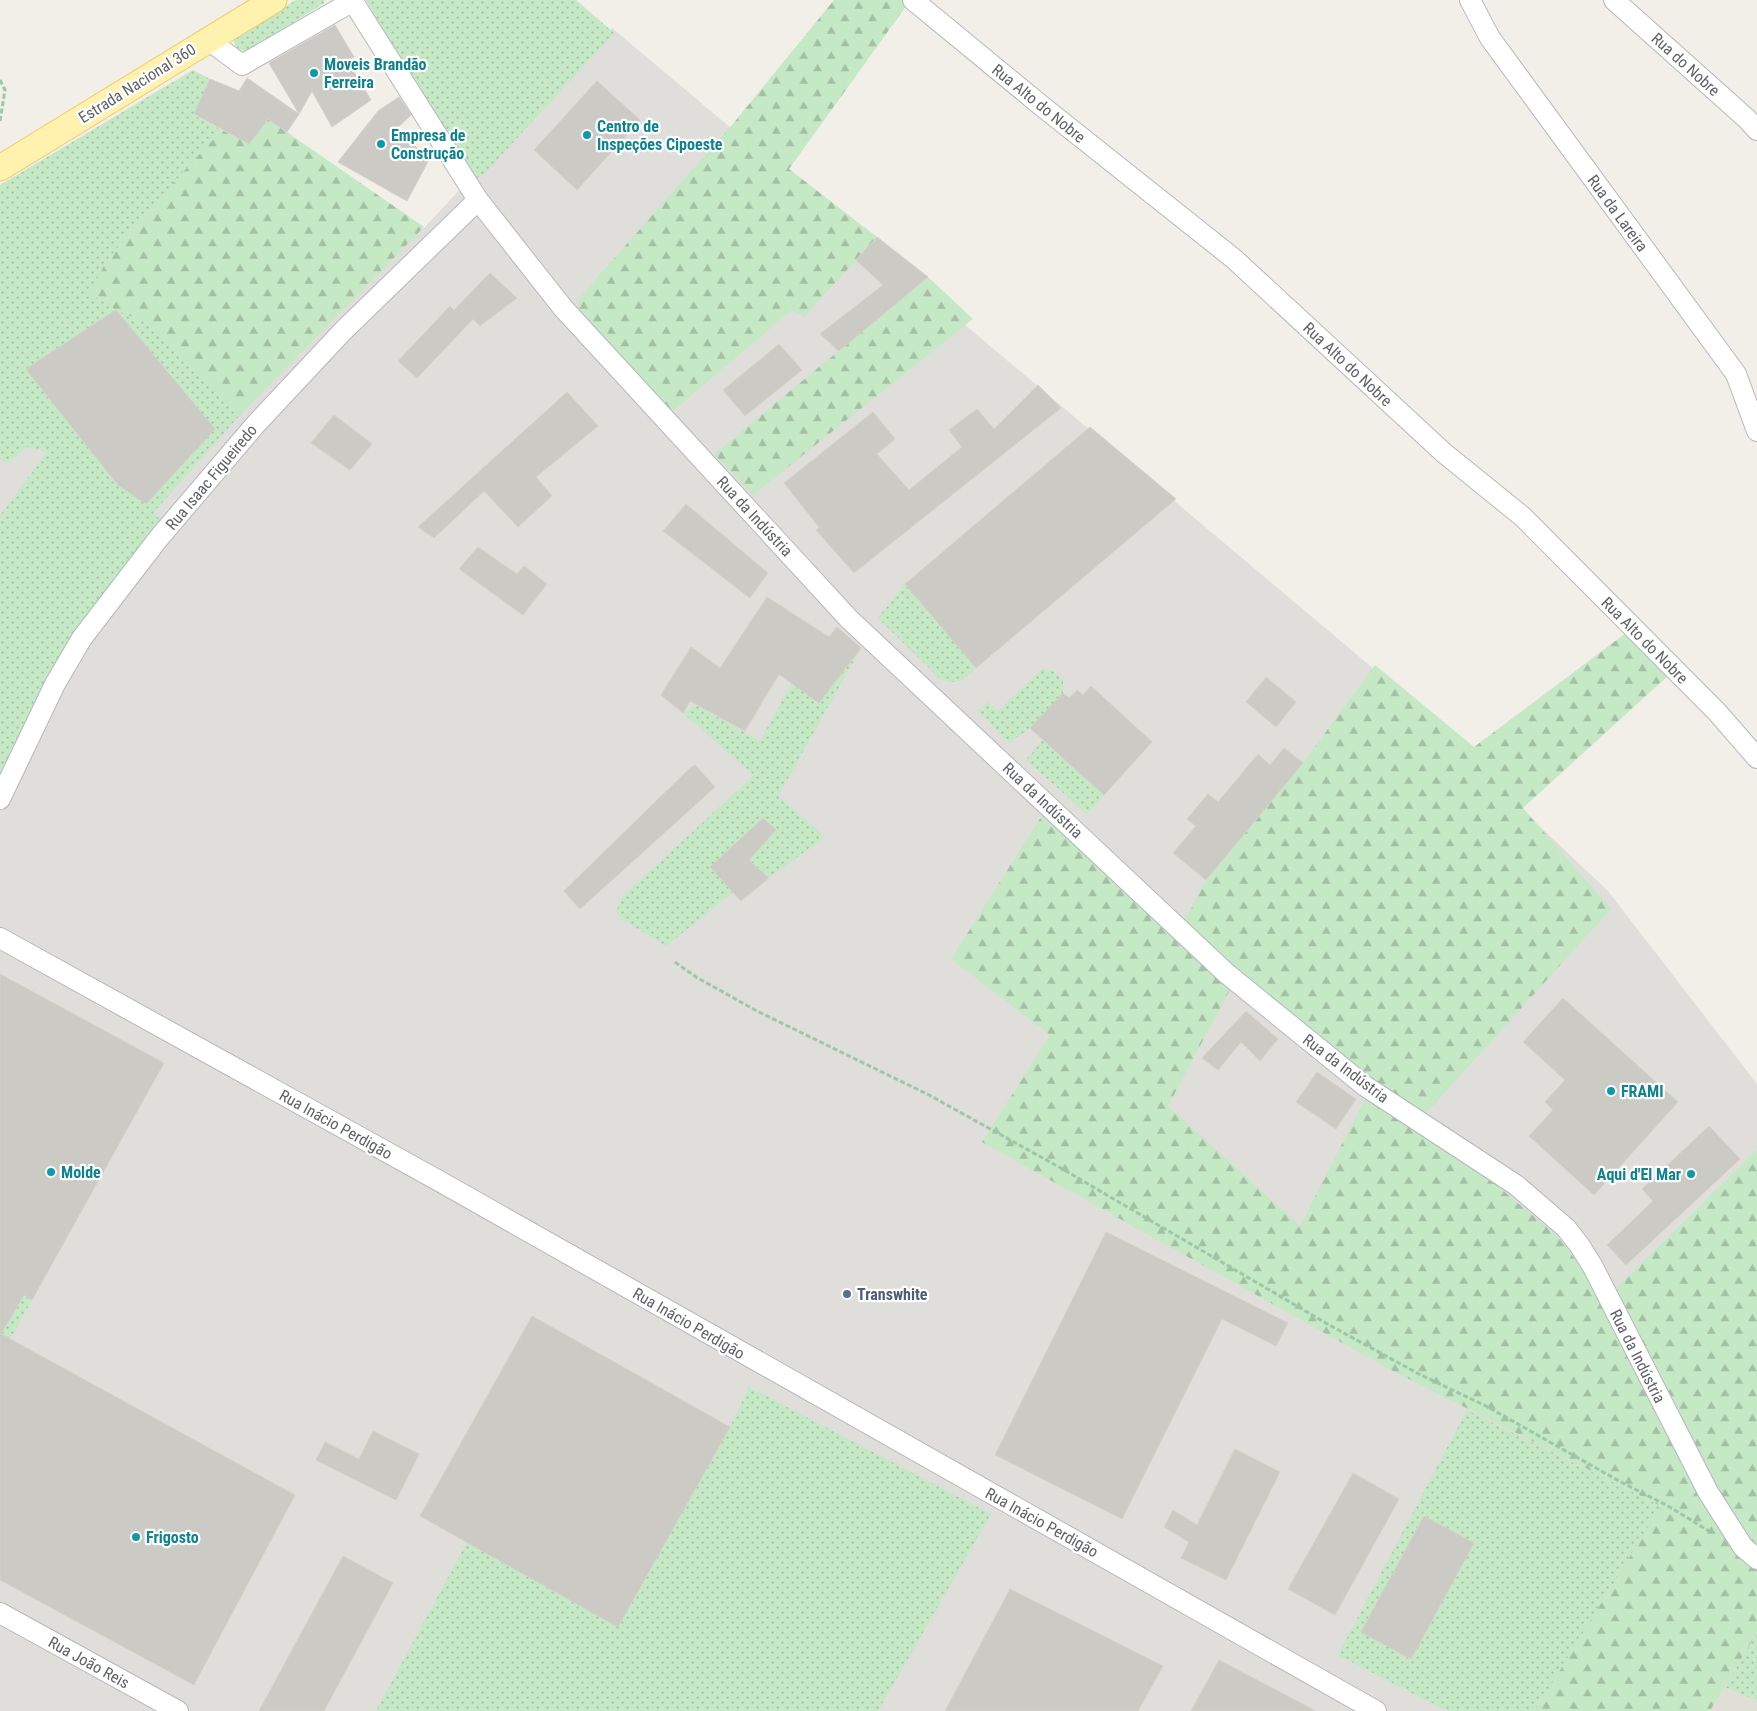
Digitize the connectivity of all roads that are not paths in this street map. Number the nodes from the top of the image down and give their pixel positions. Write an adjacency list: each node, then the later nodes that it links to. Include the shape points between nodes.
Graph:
1 (274, 0): 6 (main road, Estrada Nacional 360)
2 (913, 0): 11 (street, Rua Alto do Nobre, via 1234,258 1444,453 1523,517 1717,712)
3 (1470, 0): 10 (street, Rua da Lareira, via 1490,38 1736,374)
4 (1614, 0): 7 (street, Rua do Nobre)
5 (353, 1): 6 (street, via 242,64); 9 (street, Rua da Indústria)
6 (208, 39): 8 (main road, Estrada Nacional 360)
7 (1757, 130)
8 (0, 168)
9 (478, 200): 12 (street, Rua Isaac Figueiredo, via 343,331 256,424 158,540 82,638 55,684); 14 (street, Rua da Indústria, via 563,308 849,619 1226,973 1364,1086 1516,1185 1566,1228 1593,1267 1708,1492)
10 (1757, 431)
11 (1757, 758)
12 (0, 798)
13 (0, 938): 17 (street, Rua Inácio Perdigão, via 440,1182)
14 (1750, 1553)
15 (0, 1613): 16 (street, Rua João Reis)
16 (178, 1711)
17 (1376, 1711)

